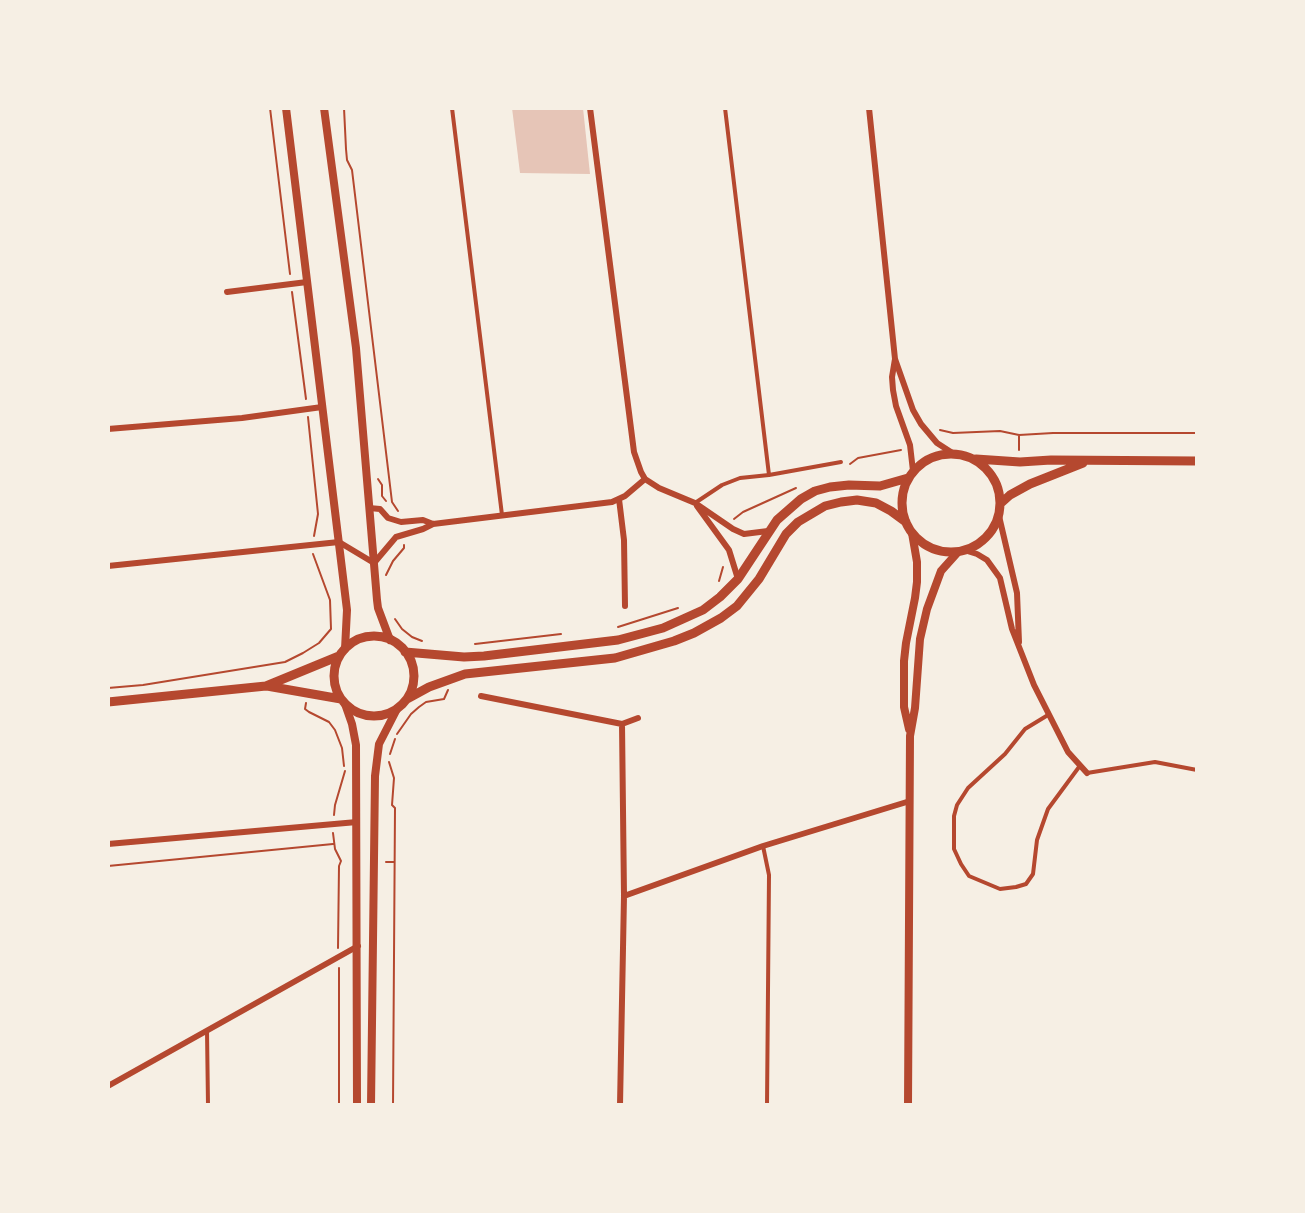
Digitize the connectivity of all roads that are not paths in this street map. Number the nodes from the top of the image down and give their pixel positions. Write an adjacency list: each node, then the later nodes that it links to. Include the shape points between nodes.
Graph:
1 (286, 108): 7 (street)
2 (324, 108): 23 (street, via 356,348)
3 (452, 108): 24 (lane)
4 (590, 108): 19 (street, via 633,452)
5 (725, 108): 17 (lane)
6 (869, 108): 9 (street)
7 (307, 282): 8 (street); 10 (street)
8 (227, 292)
9 (896, 359): 12 (street, via 921,424 937,443); 18 (street, via 893,390 910,445)
10 (322, 407): 11 (street); 30 (street)
11 (108, 429)
12 (954, 454): 13 (main road); 18 (main road, via 925,461)
13 (974, 459): 14 (main road); 22 (main road, via 994,478)
14 (1088, 461): 15 (main road); 22 (main road, via 1030,484)
15 (1197, 461)
16 (842, 462): 17 (lane)
17 (769, 475): 21 (lane, via 722,484)
18 (911, 475): 26 (main road, via 903,492); 28 (main road, via 880,486 849,485 815,491 787,510)
19 (645, 479): 20 (street); 21 (street)
20 (619, 500): 24 (street); 35 (street)
21 (695, 503): 28 (street, via 744,534); 34 (street, via 729,550)
22 (1000, 504): 25 (main road)
23 (369, 508): 27 (street, via 380,509 388,519); 32 (street)
24 (502, 516): 27 (street)
25 (999, 516): 31 (main road, via 980,543); 37 (street, via 1017,593)
26 (906, 522): 29 (main road); 42 (main road, via 876,503 858,501 825,506 786,534 737,606 694,633 615,658 465,674)
27 (433, 524): 32 (street, via 396,537)
28 (768, 531): 34 (main road)
29 (912, 533): 31 (main road, via 933,548); 49 (street, via 917,582 906,643 904,707)
30 (339, 542): 32 (street); 33 (street); 39 (street, via 347,610)
31 (961, 551): 37 (street, via 987,560 994,568); 49 (street, via 941,571 927,609)
32 (374, 563): 36 (street, via 378,608)
33 (108, 566)
34 (738, 579): 38 (main road, via 703,610 663,628 618,640 484,656)
35 (625, 606)
36 (390, 640): 38 (main road); 39 (main road, via 366,637)
37 (1019, 646): 46 (street)
38 (405, 652): 42 (main road, via 414,675)
39 (342, 653): 40 (main road); 43 (main road, via 334,678)
40 (266, 686): 43 (main road); 44 (main road)
41 (481, 696): 48 (street)
42 (407, 699): 45 (main road)
43 (343, 701): 45 (main road, via 354,711 376,716); 54 (street, via 356,745)
44 (108, 702)
45 (397, 709): 63 (street, via 379,744 375,776)
46 (1048, 715): 50 (street); 50 (lane, via 1026,729 968,788 957,805 954,849 969,876 1000,889 1026,884 1033,874 1037,840 1047,809)
47 (638, 718): 48 (street)
48 (622, 724): 57 (street)
49 (910, 735): 53 (street)
50 (1079, 767): 52 (street)
51 (1197, 770): 52 (lane, via 1155,762)
52 (1087, 773)
53 (910, 801): 56 (street); 66 (street)
54 (357, 822): 55 (street); 58 (street)
55 (108, 844)
56 (763, 846): 57 (street); 65 (lane, via 769,875)
57 (624, 896): 64 (street)
58 (358, 945): 59 (street); 62 (street)
59 (207, 1030): 60 (street); 61 (lane)
60 (108, 1086)
61 (208, 1105)
62 (357, 1105)
63 (371, 1105)
64 (620, 1105)
65 (767, 1105)
66 (908, 1105)

